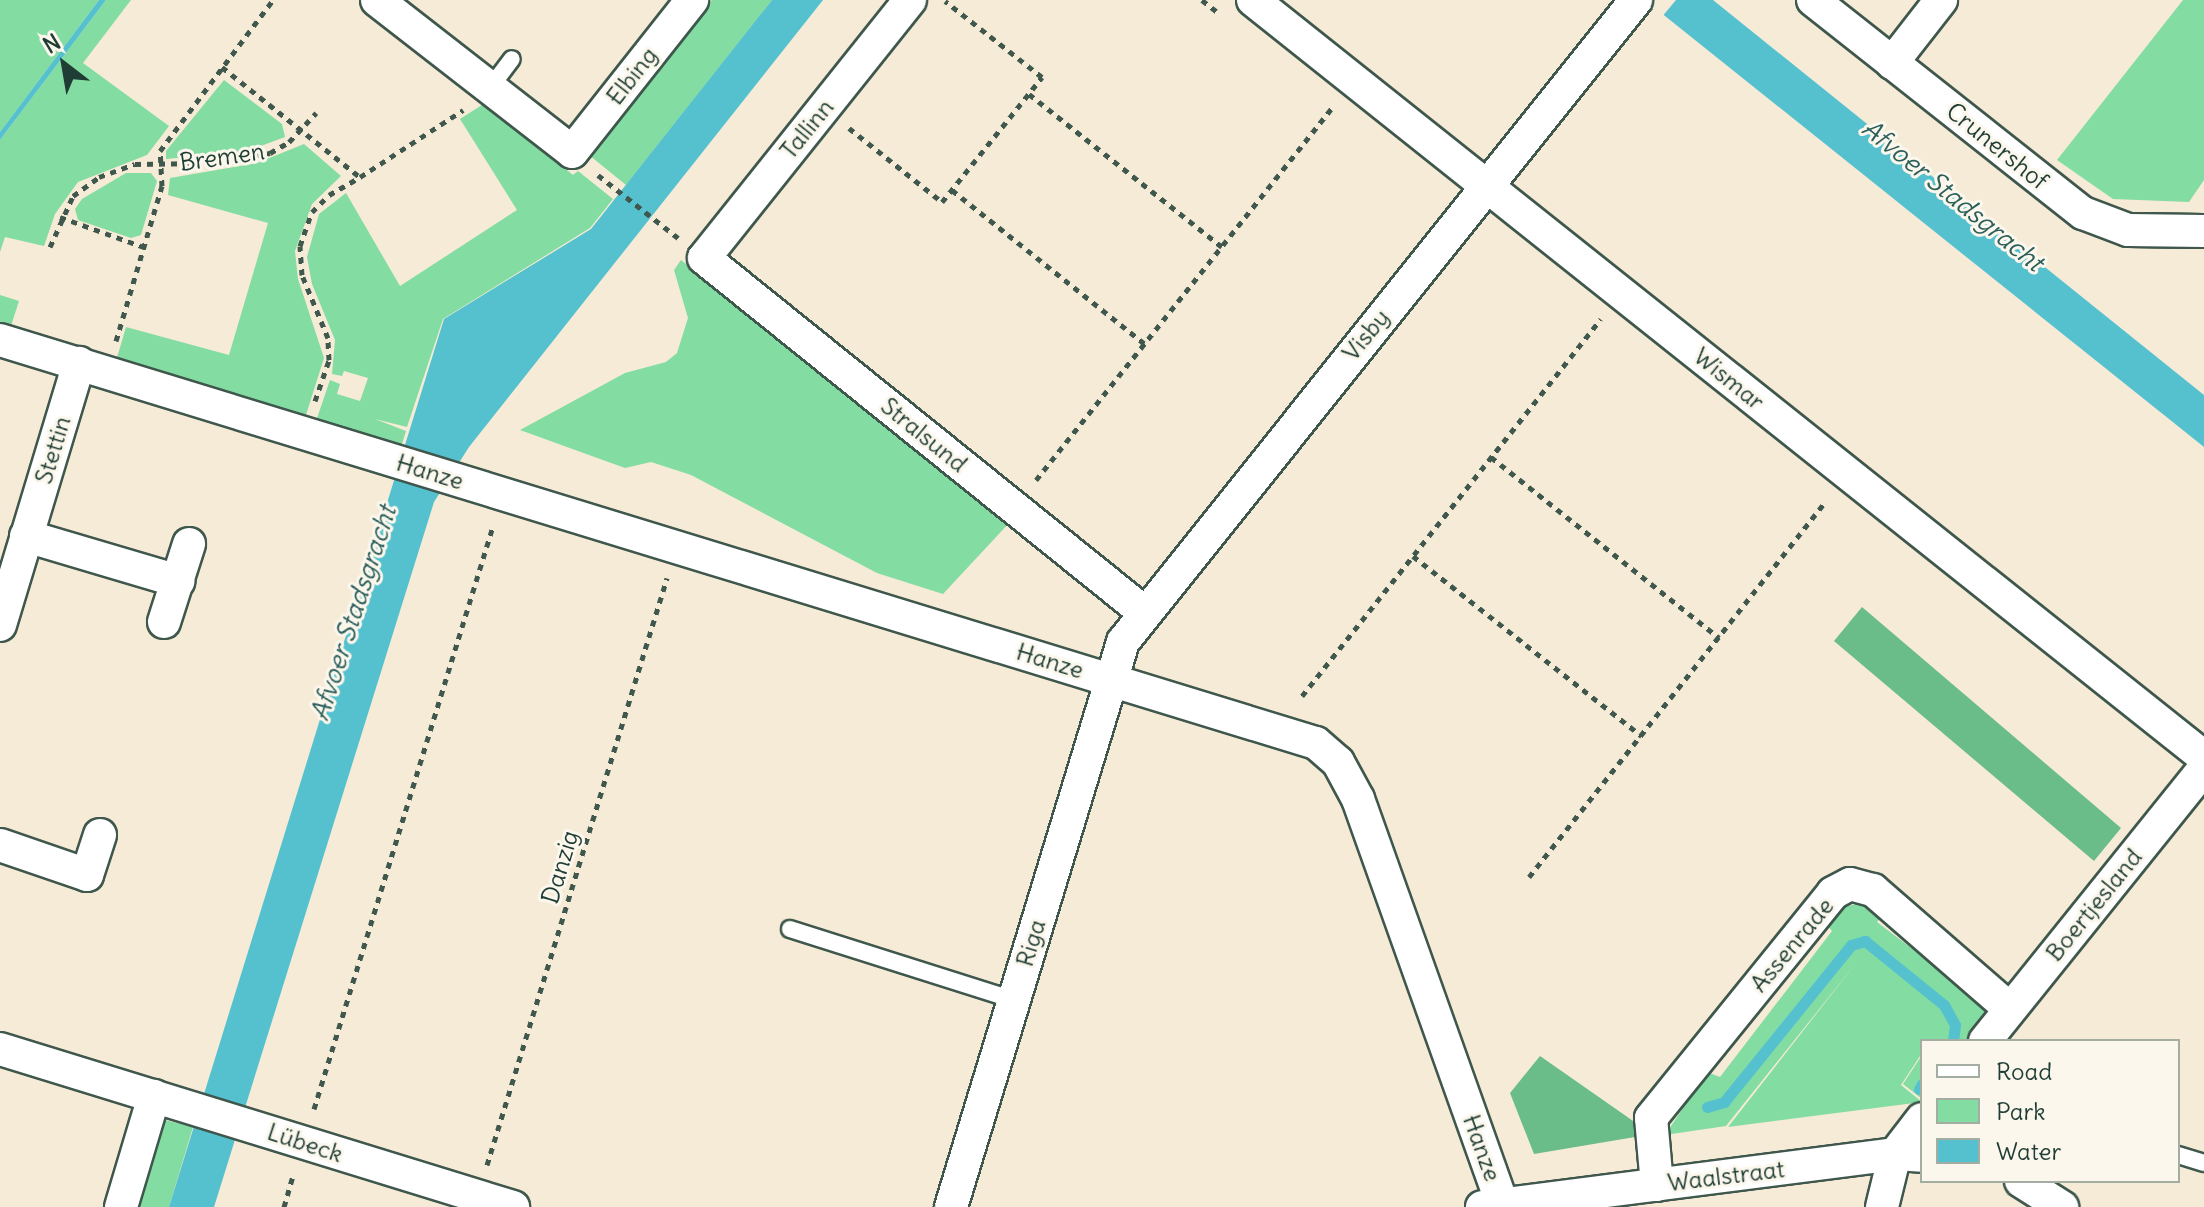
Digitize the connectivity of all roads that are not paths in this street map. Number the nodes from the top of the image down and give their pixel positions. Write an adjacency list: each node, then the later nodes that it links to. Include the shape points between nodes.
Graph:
1 (692, 0): 10 (street, Elbing, via 584,162)
2 (910, 0): 13 (street, Tallinn)
3 (1253, 0): 11 (street, Wismar)
4 (1636, 0): 11 (street, Visby)
5 (1813, 0): 9 (street, Crunershof)
6 (1941, 0): 9 (street)
7 (394, 5): 10 (street)
8 (512, 59): 10 (lane)
9 (1892, 63): 12 (street, Crunershof, via 2094,219 2128,230)
10 (478, 98)
11 (1486, 186): 19 (street, Visby); 23 (street, Wismar)
12 (2204, 231)
13 (697, 253): 19 (street, Stralsund)
14 (0, 340): 15 (street, Hanze)
15 (93, 368): 16 (street, Stettin); 22 (street, Hanze)
16 (26, 536): 18 (street); 21 (street, Stettin)
17 (189, 544): 18 (street)
18 (178, 581): 20 (street)
19 (1145, 613): 22 (street, Visby, via 1123,642)
20 (164, 622)
21 (0, 625)
22 (1110, 679): 28 (street, Riga); 40 (street, Hanze, via 1301,737 1338,762 1361,808)
23 (2204, 757)
24 (2204, 769): 29 (street, Boertjesland)
25 (100, 835): 26 (street, via 87,875)
26 (0, 845)
27 (790, 929): 28 (lane)
28 (1014, 1000): 43 (street, Riga)
29 (2010, 1009): 30 (street, Boertjesland); 38 (street, Assenrade, via 1873,890 1850,884 1833,893 1651,1118)
30 (1987, 1039)
31 (0, 1049): 32 (street, Lübeck)
32 (162, 1099): 39 (street, Lübeck); 41 (street)
33 (1920, 1124): 34 (street)
34 (1908, 1155): 38 (street, Waalstraat); 44 (street)
35 (2180, 1156): 36 (lane)
36 (2204, 1163)
37 (2024, 1183): 45 (street)
38 (1667, 1192): 40 (street, Waalstraat)
39 (461, 1198): 42 (street, Lübeck)
40 (1492, 1205)
41 (121, 1207)
42 (513, 1207)
43 (951, 1207)
44 (1882, 1207)
45 (2062, 1207)

